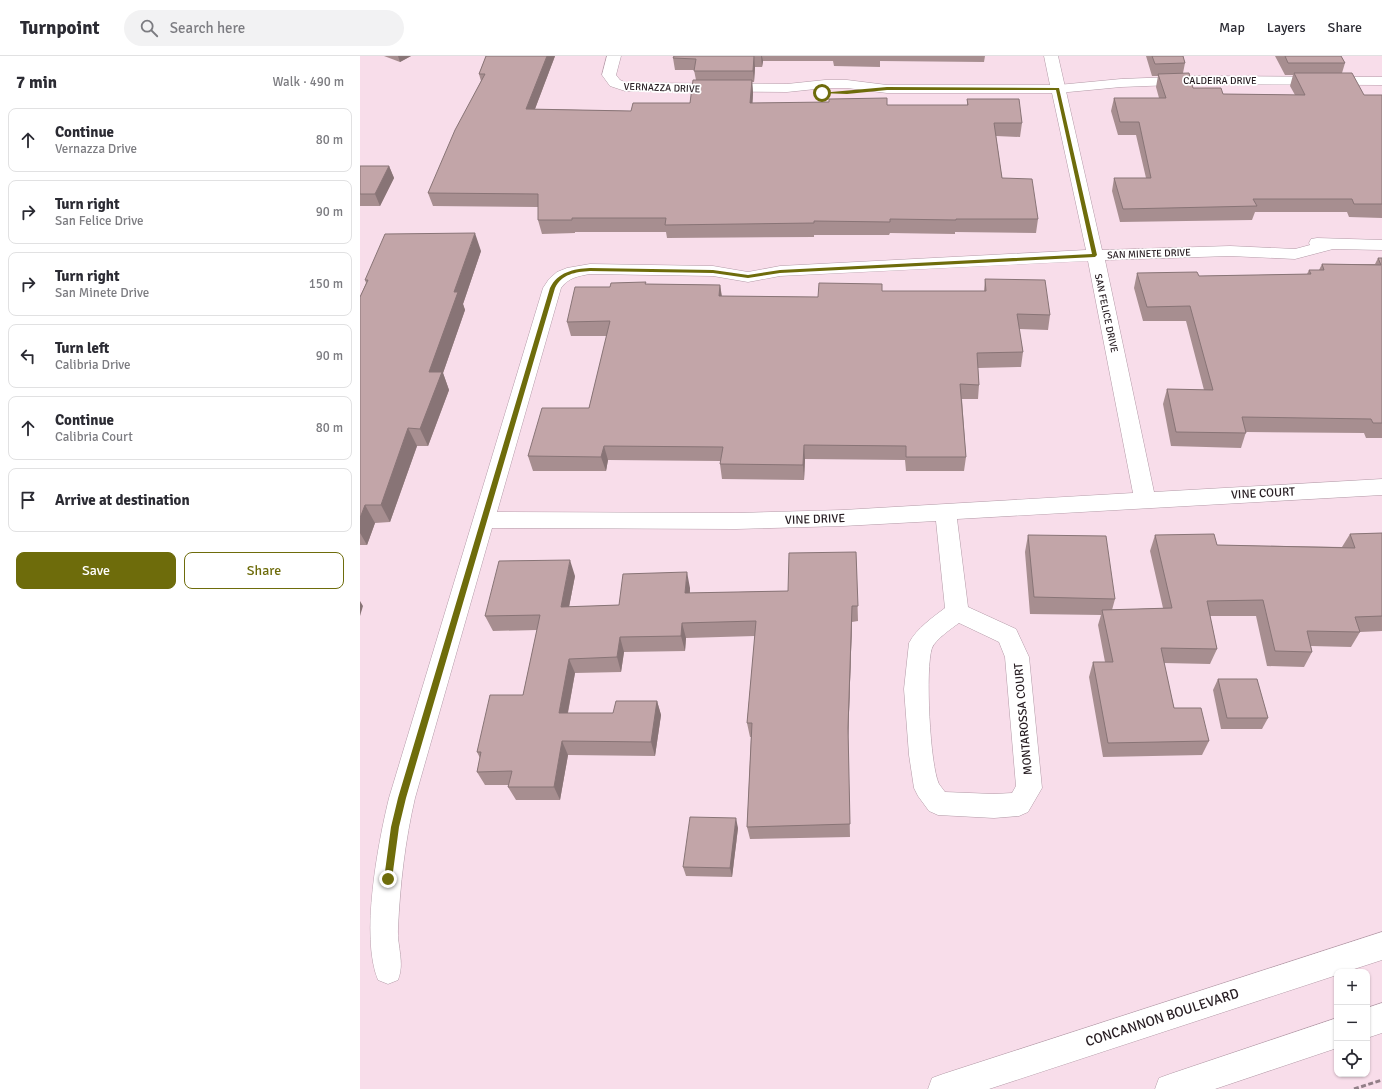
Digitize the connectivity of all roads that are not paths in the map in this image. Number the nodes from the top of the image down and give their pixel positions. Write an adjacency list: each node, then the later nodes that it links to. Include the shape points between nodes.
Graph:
1 (614, 56): 4 (street, VERNAZZA DRIVE, via 609,75 615,83 625,87 787,88 822,93 887,89)
2 (1051, 56): 4 (street, SAN FELICE DRIVE)
3 (1382, 81): 4 (street, CALDEIRA DRIVE, via 1198,80)
4 (1058, 89): 6 (street, SAN FELICE DRIVE)
5 (1382, 245): 6 (street, SAN MINETE DRIVE, via 1331,244 1295,254 1230,251)
6 (1095, 255): 8 (street, SAN FELICE DRIVE); 10 (street, SAN MINETE DRIVE, via 780,271 748,277 713,271 590,269 576,270 564,275 552,288)
7 (1382, 487): 8 (street, VINE COURT)
8 (1145, 500): 9 (street, VINE DRIVE)
9 (946, 511): 10 (street, VINE DRIVE, via 843,518 736,521); 11 (street)
10 (485, 520): 13 (street, via 395,827 384,932)
11 (957, 612): 11 (street, MONTAROSSA COURT, via 921,642 916,689 921,755 927,788 938,803 994,806 1018,804 1029,788 1017,657 1008,636)
12 (1382, 946): 17 (street, CONCANNON BOULEVARD)
13 (388, 970)
14 (1382, 1018): 15 (street)
15 (1370, 1022)
16 (1334, 1034): 18 (street)
17 (943, 1089)
18 (1170, 1089)

